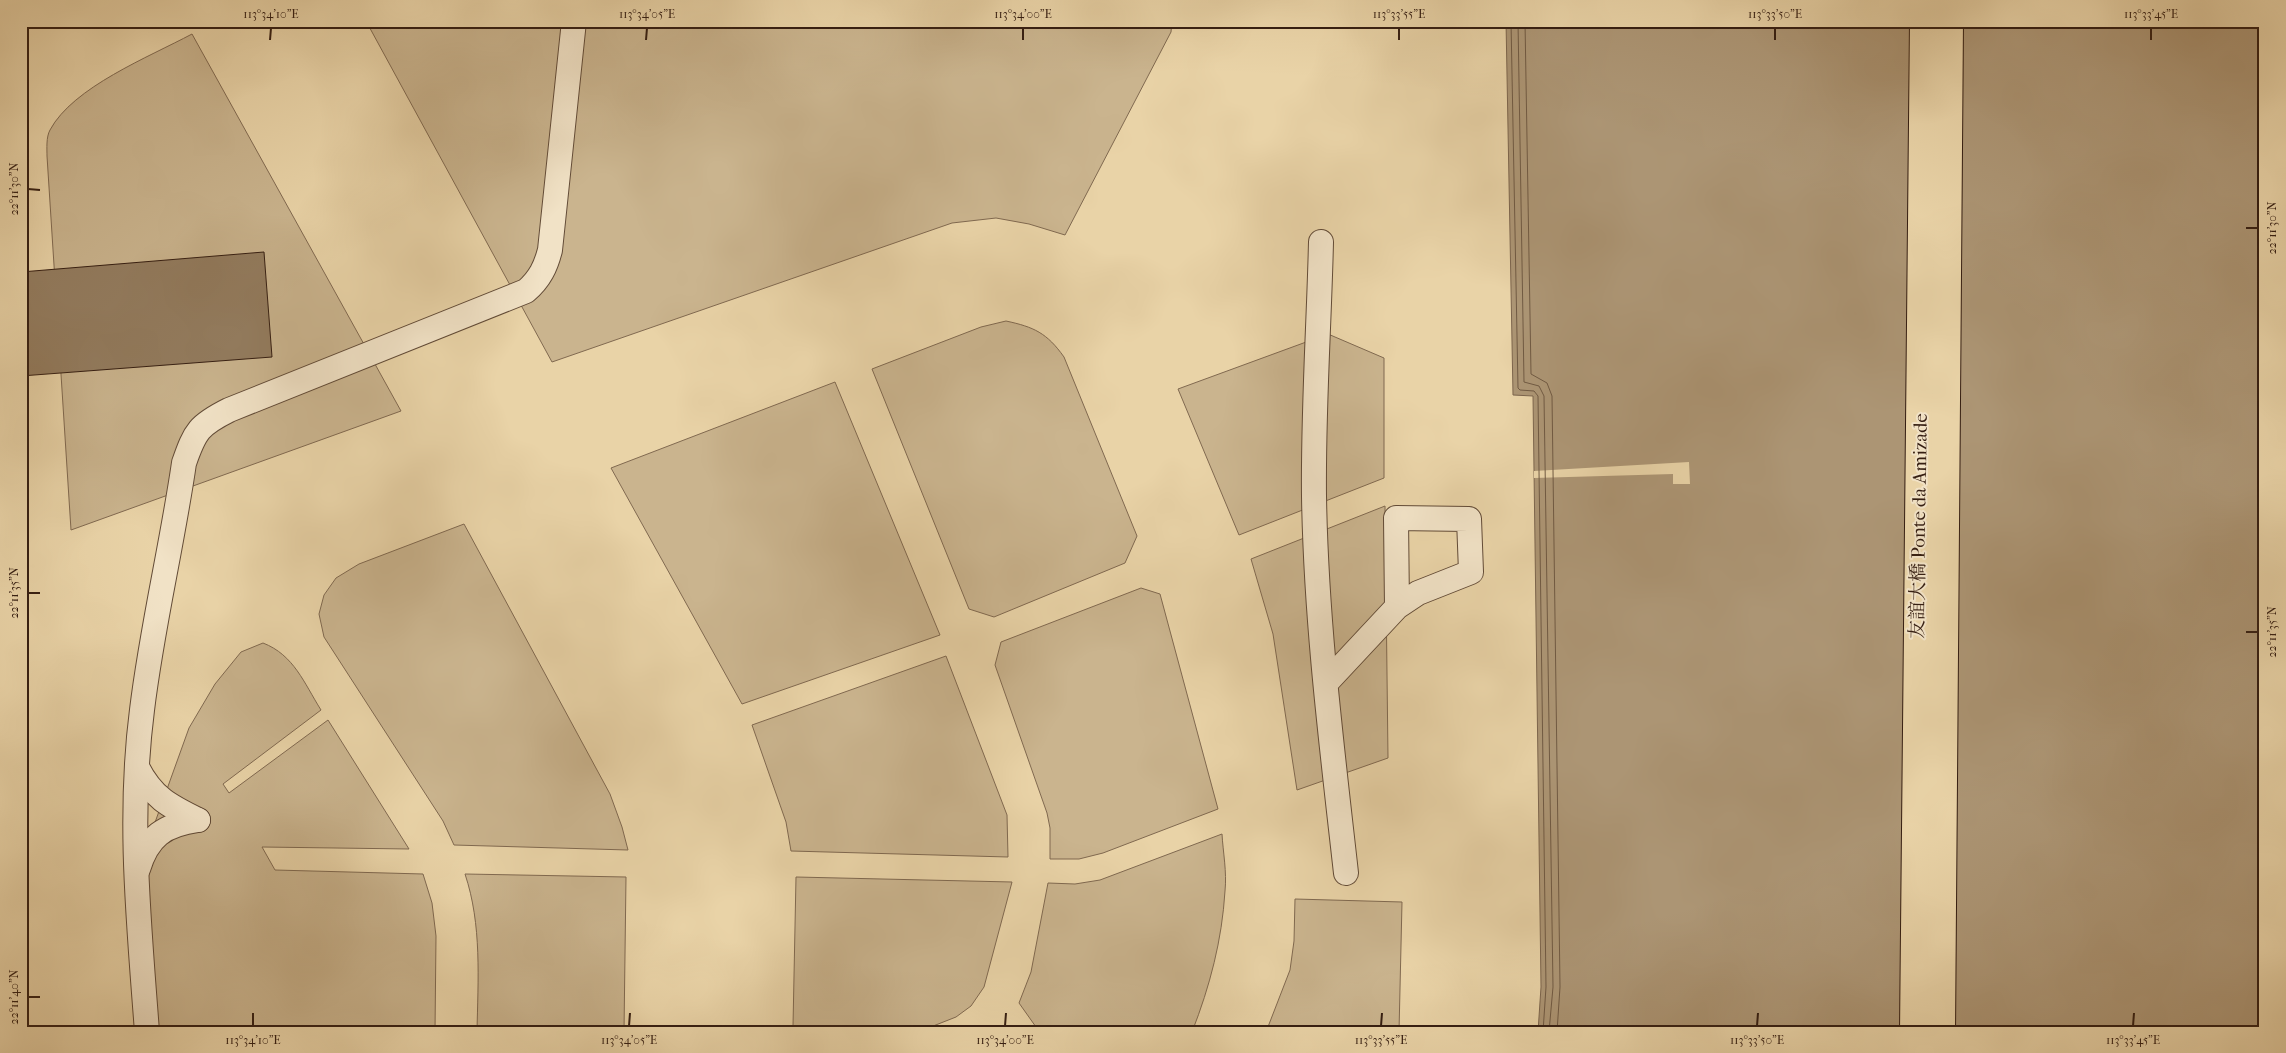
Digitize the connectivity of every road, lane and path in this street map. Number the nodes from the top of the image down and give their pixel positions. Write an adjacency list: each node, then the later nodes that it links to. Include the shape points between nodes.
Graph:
1 (574, 21): 7 (street, via 550,250 536,282 526,291 230,410 206,422 192,439 184,463 153,633 141,711)
2 (1924, 21): 11 (main road, 友誼大橋 Ponte da Amizade)
3 (1949, 21): 12 (main road, 友誼大橋 Ponte da Amizade)
4 (1321, 242): 6 (street, via 1314,496)
5 (1397, 607): 6 (street)
6 (1326, 684): 8 (street)
7 (137, 767): 9 (street); 9 (street, via 155,795 198,820 181,823 156,836 144,850)
8 (1346, 873)
9 (135, 878): 10 (street)
10 (147, 1032)
11 (1914, 1032)
12 (1941, 1032)

